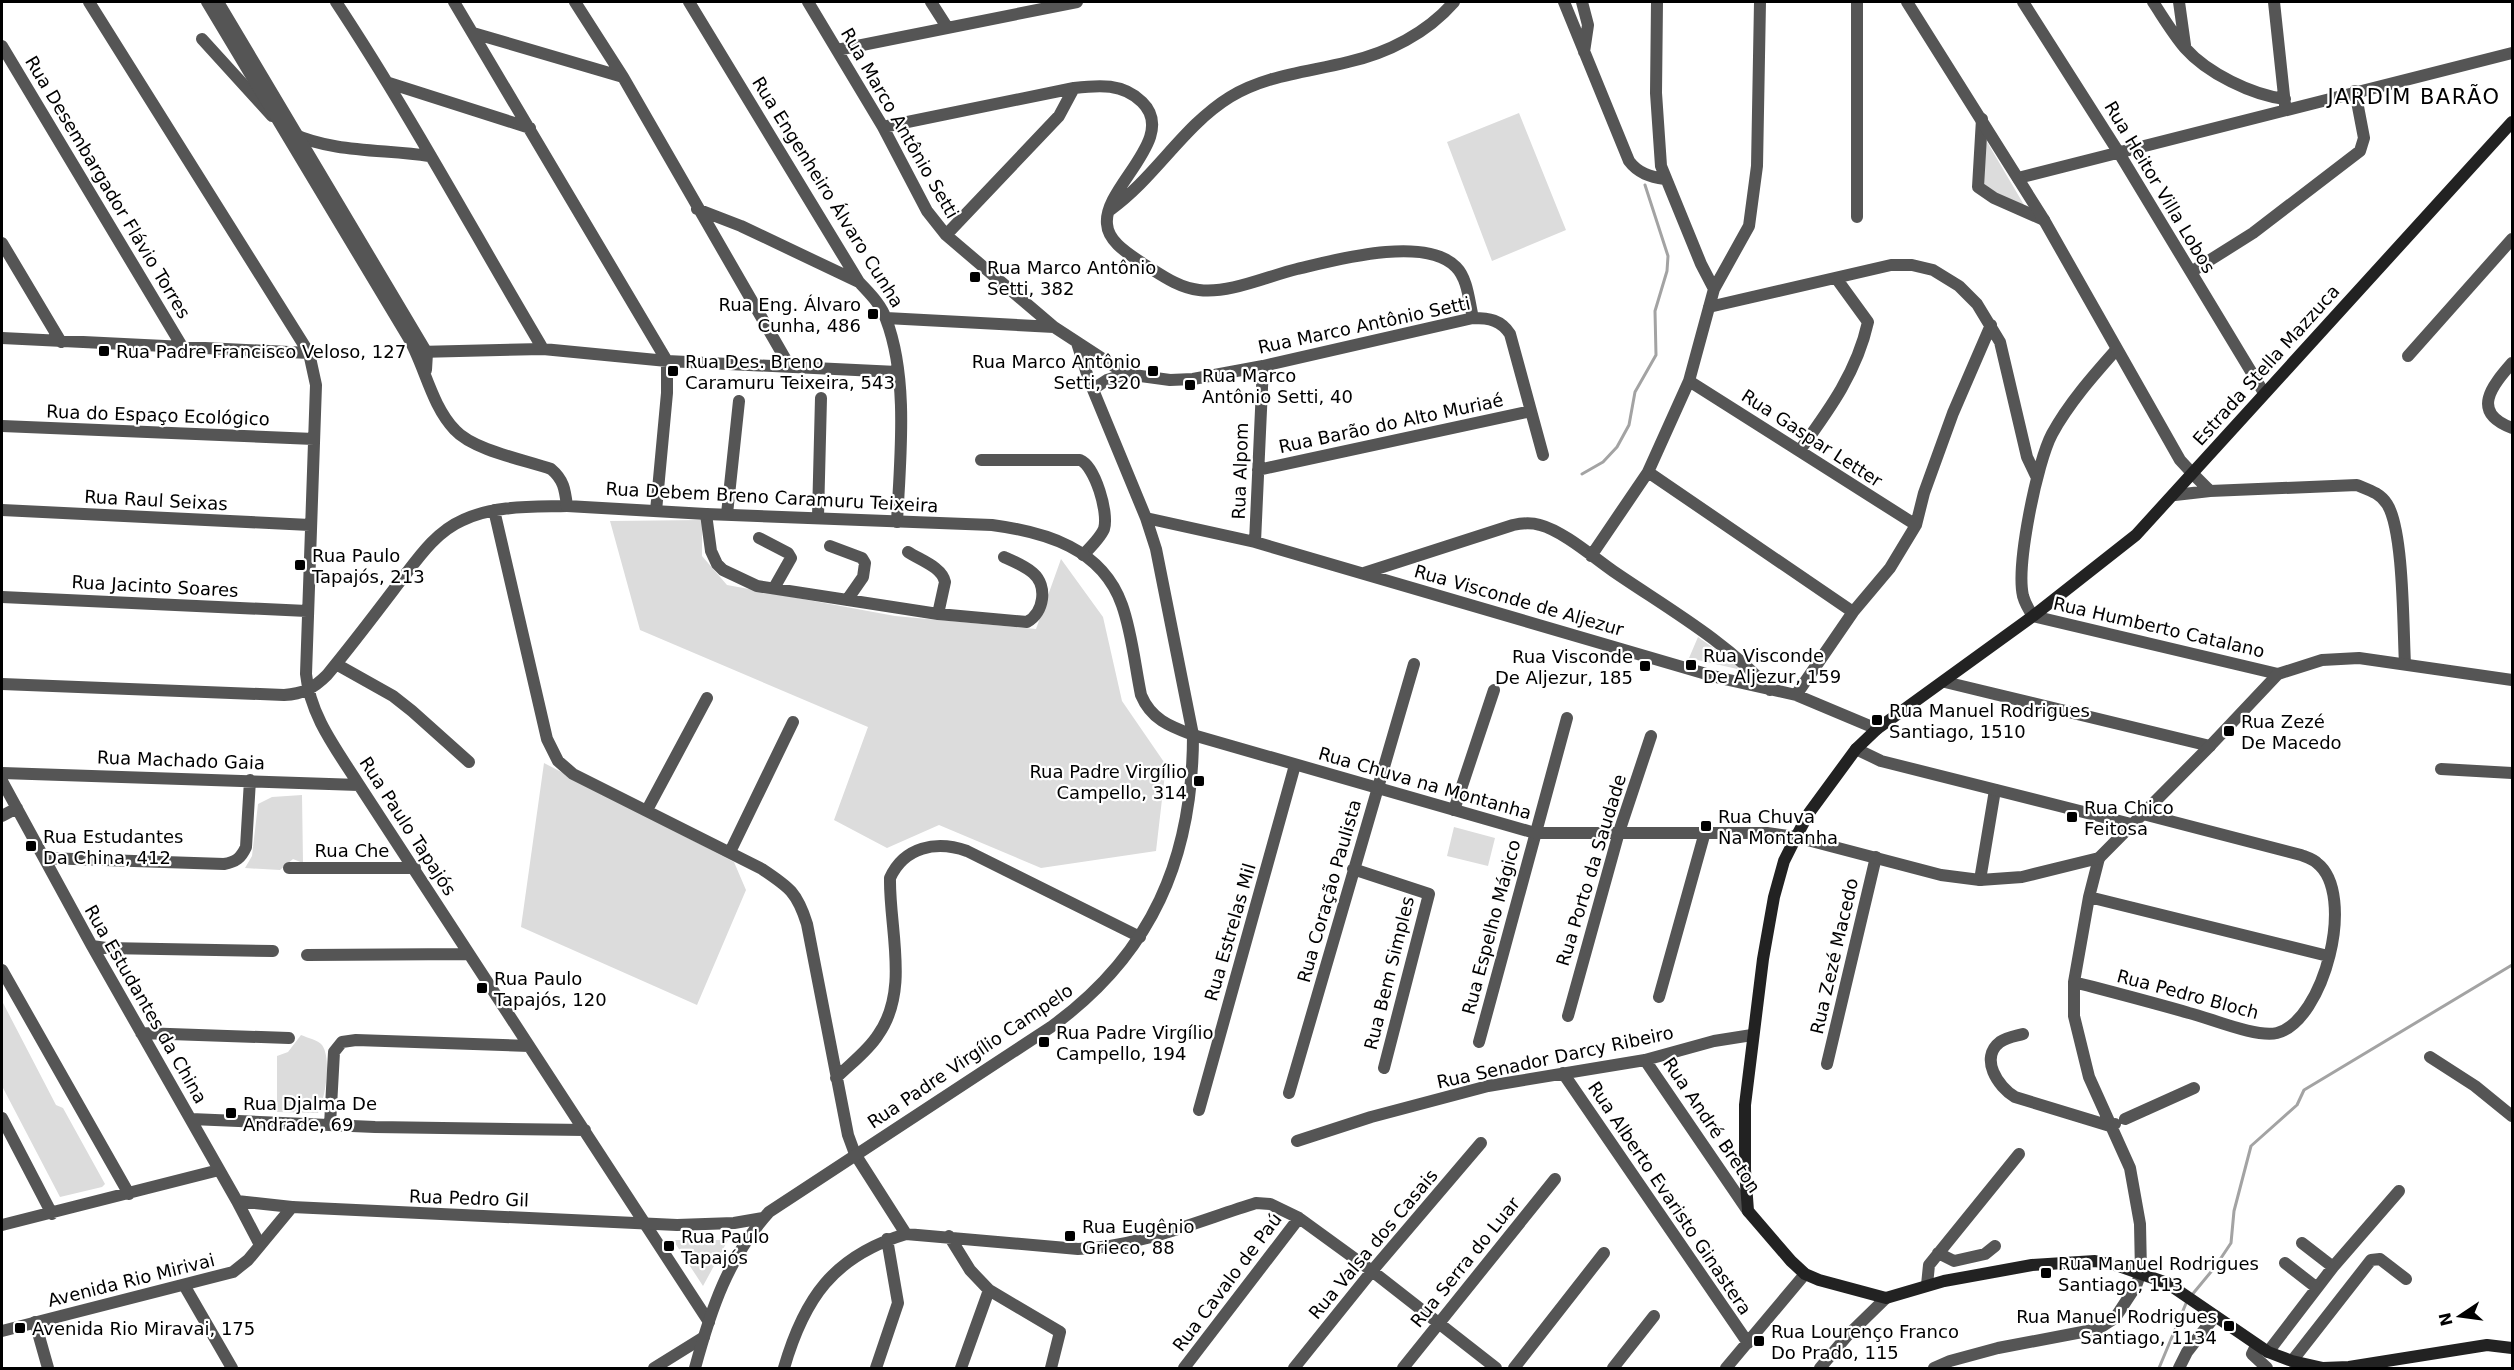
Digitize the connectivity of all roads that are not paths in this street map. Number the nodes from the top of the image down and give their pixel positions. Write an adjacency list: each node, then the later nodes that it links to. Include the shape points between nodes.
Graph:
1 (89, 2): 67 (street)
2 (207, 2): 39 (street)
3 (218, 2): 40 (street)
4 (336, 2): 31 (street)
5 (454, 2): 23 (street)
6 (575, 2): 30 (street)
7 (689, 2): 54 (street, Rua Engenheiro Álvaro Cunha)
8 (808, 2): 27 (street, Rua Marco Antônio Setti)
9 (931, 2): 22 (street)
10 (1077, 2): 22 (street)
11 (1454, 2): 47 (street, via 1422,31 1395,46 1350,62 1257,83 1231,96 1209,112)
12 (1564, 2): 29 (street)
13 (1582, 2): 29 (street, via 1588,25)
14 (1657, 2): 44 (street, via 1659,147)
15 (1760, 2): 55 (street, via 1754,204 1749,226)
16 (1857, 2): 46 (street)
17 (1907, 2): 35 (street)
18 (2023, 2): 41 (street, Rua Heitor Villa Lobos)
19 (2152, 2): 26 (street)
20 (2179, 2): 26 (street)
21 (2274, 2): 34 (street)
22 (947, 27): 27 (street)
23 (473, 33): 30 (street); 38 (street)
24 (202, 39): 39 (street)
25 (2, 46): 64 (street, Rua Desembargador Flávio Torres)
26 (2185, 48): 34 (street, via 2197,60 2249,90)
27 (837, 50): 37 (street, Rua Marco Antônio Setti)
28 (2512, 52): 33 (street)
29 (1584, 53): 44 (street, via 1629,161 1647,176)
30 (623, 77): 45 (street)
31 (389, 83): 38 (street); 42 (street)
32 (1074, 88): 37 (street); 47 (street, via 1125,89 1144,103 1153,120 1146,146); 49 (street, via 1059,116)
33 (2355, 91): 34 (street); 52 (street, via 2364,138 2360,151 2253,233)
34 (2285, 104): 41 (street)
35 (1982, 118): 43 (street); 48 (street, via 1978,187)
36 (2512, 122): 78 (main road, Estrada Stella Mazzuca)
37 (883, 127): 49 (street, Rua Marco Antônio Setti, via 927,211)
38 (530, 128): 70 (street)
39 (284, 129): 40 (street); 68 (street)
40 (300, 137): 42 (street, via 351,148); 68 (street)
41 (2119, 153): 43 (street); 52 (street, Rua Heitor Villa Lobos)
42 (429, 156): 65 (street)
43 (2018, 178): 48 (street)
44 (1665, 179): 55 (street)
45 (697, 209): 54 (street); 73 (street)
46 (1857, 216)
47 (1108, 217): 58 (street, via 1110,235 1128,253 1183,287 1201,290 1359,256 1397,251 1428,253 1456,267 1467,290)
48 (2044, 220): 66 (street)
49 (945, 235): 60 (street, Rua Marco Antônio Setti)
50 (2512, 239): 69 (street)
51 (2, 243): 62 (street)
52 (2191, 272): 78 (street, Rua Heitor Villa Lobos)
53 (1836, 278): 56 (street); 59 (street, via 1891,265 1934,270 1959,286); 85 (street, via 1868,322 1848,381)
54 (859, 282): 57 (street, Rua Engenheiro Álvaro Cunha)
55 (1714, 289): 56 (street)
56 (1709, 307): 76 (street)
57 (886, 318): 60 (street); 74 (street, Rua Engenheiro Álvaro Cunha)
58 (1473, 318): 72 (street, Rua Marco Antônio Setti); 81 (street, Rua Marco Antônio Setti, via 1494,320 1510,334)
59 (1991, 325): 91 (street, via 2005,357 2027,457); 104 (street, via 1924,492)
60 (1054, 327): 63 (street, Rua Marco Antônio Setti)
61 (2, 339): 62 (street)
62 (61, 342): 64 (street)
63 (1077, 343): 75 (street, Rua Marco Antônio Setti); 77 (street, Rua Padre Virgílio Campelo)
64 (183, 348): 67 (street)
65 (543, 349): 68 (street); 70 (street)
66 (2116, 350): 90 (street, via 2180,460); 91 (street, via 2063,416)
67 (309, 353): 84 (street, Rua Paulo Tapajós, via 315,376)
68 (422, 353): 94 (street, via 439,406 455,431 485,447 551,469 565,487)
69 (2408, 357)
70 (667, 361): 73 (street); 97 (street)
71 (2512, 363): 83 (street, via 2488,398 2491,413)
72 (1263, 366): 75 (street, Rua Marco Antônio Setti, via 1193,380); 88 (street, Rua Alpom)
73 (790, 367): 74 (street)
74 (897, 372): 102 (street, Rua Engenheiro Álvaro Cunha, via 902,413)
75 (1126, 374): 77 (street)
76 (1689, 381): 85 (street, Rua Gaspar Letter); 89 (street)
77 (1093, 389): 101 (street, Rua Padre Virgílio Campelo)
78 (2264, 393): 90 (main road, Estrada Stella Mazzuca)
79 (821, 399): 100 (street)
80 (739, 401): 99 (street)
81 (1531, 411): 86 (street, Rua Marco Antônio Setti); 88 (street, Rua Barão do Alto Muriaé)
82 (2, 426): 84 (street, Rua do Espaço Ecológico)
83 (2512, 428)
84 (314, 440): 103 (street, Rua Paulo Tapajós)
85 (1800, 450): 104 (street, Rua Gaspar Letter)
86 (1543, 455)
87 (981, 460): 109 (street, via 1080,460 1089,466 1105,520 1104,529)
88 (1258, 470): 106 (street, Rua Alpom)
89 (1647, 472): 110 (street); 119 (street)
90 (2192, 473): 92 (street); 93 (main road, Estrada Stella Mazzuca)
91 (2037, 478): 121 (street, via 2022,584)
92 (2210, 491): 93 (street); 124 (street, via 2357,485 2375,492 2387,504 2397,537)
93 (2175, 495): 121 (main road, Estrada Stella Mazzuca, via 2136,535)
94 (567, 506): 96 (street, Rua Debem Breno Caramuru Teixeira); 97 (street, Rua Debem Breno Caramuru Teixeira)
95 (2, 510): 103 (street, Rua Raul Seixas)
96 (494, 510): 122 (street, Rua Debem Breno Caramuru Teixeira, via 464,519 436,537); 152 (street, via 547,739 558,761 573,774)
97 (656, 511): 98 (street, Rua Debem Breno Caramuru Teixeira)
98 (706, 514): 99 (street, Rua Debem Breno Caramuru Teixeira); 114 (street, via 711,551 717,564 757,586)
99 (727, 514): 100 (street, Rua Debem Breno Caramuru Teixeira)
100 (818, 517): 102 (street, Rua Debem Breno Caramuru Teixeira)
101 (1146, 518): 106 (street, Rua Visconde de Aljezur); 137 (street, Rua Padre Virgílio Campelo, via 1156,549)
102 (897, 522): 109 (street, Rua Debem Breno Caramuru Teixeira, via 1028,530 1054,538)
103 (310, 525): 118 (street, Rua Paulo Tapajós)
104 (1916, 525): 119 (street, via 1890,568)
105 (759, 538): 114 (street, via 791,558)
106 (1255, 542): 112 (street, Rua Visconde de Aljezur)
107 (830, 546): 113 (street, via 862,558 866,568)
108 (908, 552): 120 (street, via 944,577)
109 (1083, 555): 137 (street, Rua Debem Breno Caramuru Teixeira, via 1107,576 1123,606 1146,707 1164,723)
110 (1591, 556): 112 (street, via 1555,532 1527,522); 130 (street, via 1724,646)
111 (1004, 557): 120 (street, via 1032,571 1040,583 1042,598 1033,619 1014,622)
112 (1364, 573): 130 (street, Rua Visconde de Aljezur)
113 (863, 577): 116 (street); 117 (street)
114 (774, 588): 116 (street)
115 (2, 597): 118 (street, Rua Jacinto Soares)
116 (847, 600): 117 (street)
117 (870, 603): 120 (street)
118 (307, 611): 131 (street, Rua Paulo Tapajós)
119 (1853, 612): 132 (street)
120 (938, 614)
121 (2033, 616): 125 (street, Rua Humberto Catalano); 127 (main road, Estrada Stella Mazzuca)
122 (336, 664): 131 (street, Rua Debem Breno Caramuru Teixeira); 141 (street, via 412,711)
123 (1414, 664): 149 (street, Rua Coração Paulista)
124 (2405, 664): 125 (street, via 2340,657); 126 (street)
125 (2278, 674): 139 (street)
126 (2512, 680)
127 (1945, 682): 136 (main road, Estrada Stella Mazzuca); 139 (street)
128 (2, 684): 131 (street, via 284,695)
129 (1494, 690): 153 (street)
130 (1770, 690): 132 (street, Rua Visconde de Aljezur)
131 (308, 691): 148 (street, Rua Paulo Tapajós, via 322,725)
132 (1796, 695): 136 (street, Rua Visconde de Aljezur)
133 (707, 698): 152 (street)
134 (1567, 718): 159 (street, Rua Espelho Mágico)
135 (793, 722): 161 (street)
136 (1878, 729): 140 (main road, Estrada Stella Mazzuca)
137 (1193, 735): 142 (street, Rua Chuva na Montanha); 170 (street, Rua Padre Virgílio Campelo, via 1184,831 1158,905)
138 (1651, 736): 157 (street, Rua Porto da Saudade)
139 (2210, 746): 154 (street)
140 (1856, 749): 150 (street, via 1881,761); 160 (main road, Estrada Stella Mazzuca)
141 (469, 762)
142 (1295, 765): 149 (street, Rua Chuva na Montanha); 194 (street, Rua Estrelas Mil)
143 (2441, 769): 144 (street)
144 (2512, 772)
145 (2, 773): 146 (street, Rua Machado Gaia)
146 (250, 780): 148 (street, Rua Machado Gaia); 163 (street, via 246,847 242,857 234,862)
147 (2, 781): 151 (street, Rua Estudantes da China)
148 (359, 785): 166 (street, Rua Paulo Tapajós)
149 (1378, 788): 153 (street, Rua Chuva na Montanha); 167 (street, Rua Coração Paulista)
150 (1995, 790): 156 (street); 168 (street)
151 (17, 808): 155 (street); 163 (street, Rua Estudantes da China)
152 (647, 810): 161 (street)
153 (1454, 810): 159 (street, Rua Chuva na Montanha)
154 (2143, 814): 156 (street); 175 (street, Rua Pedro Bloch, via 2301,855 2317,863 2333,890 2336,905)
155 (2, 816)
156 (2131, 824): 164 (street)
157 (1619, 832): 158 (street, Rua Chuva na Montanha); 159 (street, Rua Chuva na Montanha); 179 (street, Rua Porto da Saudade)
158 (1706, 832): 160 (street, Rua Chuva na Montanha); 178 (street)
159 (1535, 833): 184 (street, Rua Espelho Mágico)
160 (1796, 837): 162 (street, Rua Zezé Macedo); 182 (main road, Estrada Stella Mazzuca, via 1784,861 1774,897)
161 (730, 852): 191 (street, via 786,885 800,901)
162 (1876, 857): 168 (street, Rua Zezé Macedo, via 1941,875); 188 (street, Rua Zezé Macedo)
163 (44, 858): 171 (street, Rua Estudantes da China)
164 (2099, 858): 168 (street, Rua Zezé Macedo, via 2022,877); 169 (street)
165 (289, 868): 166 (street, Rua Che)
166 (415, 868): 174 (street, Rua Paulo Tapajós)
167 (1353, 869): 189 (street, Rua Bem Simples, via 1429,894); 193 (street, Rua Coração Paulista)
168 (1980, 879)
169 (2088, 897): 175 (street); 177 (street)
170 (1140, 937): 191 (street, via 967,850 927,846 915,851 899,862 890,878 895,999 888,1020); 203 (street, Rua Padre Virgílio Campelo, via 1126,958 1067,1015)
171 (92, 945): 172 (street); 180 (street, Rua Estudantes da China)
172 (273, 951)
173 (306, 954): 174 (street)
174 (469, 954): 185 (street, Rua Paulo Tapajós)
175 (2328, 956): 177 (street, Rua Pedro Bloch, via 2318,993 2307,1009 2295,1023 2274,1034 2215,1022)
176 (2, 970): 208 (street)
177 (2074, 982): 198 (street, via 2074,1016 2089,1077)
178 (1659, 997)
179 (1568, 1016)
180 (141, 1033): 183 (street); 197 (street, Rua Estudantes da China)
181 (2023, 1034): 198 (street, via 2005,1039 1993,1051 1993,1071 2005,1091 2014,1097)
182 (1752, 1035): 187 (street, Rua Senador Darcy Ribeiro); 211 (main road, Estrada Stella Mazzuca, via 1744,1105)
183 (290, 1038)
184 (1479, 1042)
185 (529, 1046): 199 (street, via 342,1042 334,1052); 200 (street, Rua Paulo Tapajós)
186 (2430, 1057): 195 (street)
187 (1645, 1060): 190 (street, Rua Senador Darcy Ribeiro); 211 (street, Rua André Breton)
188 (1827, 1064)
189 (1384, 1068)
190 (1563, 1073): 201 (street, Rua Senador Darcy Ribeiro, via 1488,1086); 243 (street, Rua Alberto Evaristo Ginastera)
191 (837, 1078): 203 (street)
192 (2194, 1088): 198 (street)
193 (1289, 1093)
194 (1199, 1110)
195 (2512, 1116)
196 (2, 1118): 212 (street)
197 (191, 1119): 199 (street); 205 (street, Rua Estudantes da China)
198 (2118, 1122): 228 (street, via 2136,1195)
199 (330, 1125): 200 (street)
200 (585, 1130): 215 (street, Rua Paulo Tapajós)
201 (1297, 1141)
202 (1481, 1143): 227 (street, Rua Valsa dos Casais)
203 (855, 1154): 213 (street, Rua Padre Virgílio Campelo); 217 (street)
204 (2019, 1154): 223 (street)
205 (219, 1170): 208 (street); 209 (street, Rua Estudantes da China)
206 (1555, 1179): 240 (street, Rua Serra do Luar)
207 (2399, 1191): 226 (street)
208 (129, 1194): 212 (street)
209 (237, 1201): 210 (street, Rua Pedro Gil); 221 (street, Rua Estudantes da China)
210 (292, 1207): 215 (street, Rua Pedro Gil); 221 (street)
211 (1748, 1211): 229 (main road)
212 (52, 1214): 216 (street)
213 (763, 1218): 215 (street, Rua Pedro Gil, via 708,1224); 239 (street, via 735,1259 717,1294)
214 (1299, 1218): 218 (street, via 1270,1204 1256,1203 1101,1248); 227 (street); 256 (street, Rua Cavalo de Paú)
215 (645, 1223): 239 (street, Rua Paulo Tapajós)
216 (2, 1225)
217 (906, 1234): 218 (street); 219 (street)
218 (949, 1236): 234 (street, via 970,1270)
219 (887, 1239): 252 (street, via 848,1263 821,1286 805,1310); 253 (street, via 898,1303)
220 (2302, 1243): 226 (street)
221 (260, 1245): 231 (street, Avenida Rio Mirivai, via 233,1272)
222 (1995, 1246): 223 (street, via 1985,1254 1954,1261)
223 (1938, 1252): 232 (street, via 1929,1265)
224 (1604, 1253): 260 (street)
225 (2285, 1263): 233 (street)
226 (2333, 1267): 233 (street)
227 (1372, 1271): 240 (street); 257 (street, Rua Valsa dos Casais)
228 (2141, 1272): 232 (main road, via 2095,1261 2068,1261); 236 (main road, via 2167,1283); 264 (street, via 2125,1306 2110,1324 1968,1355)
229 (1805, 1274): 235 (main road); 243 (street)
230 (2406, 1279): 247 (street, via 2379,1259 2371,1260)
231 (184, 1285): 238 (street, Avenida Rio Mirivai); 249 (street)
232 (1927, 1285): 235 (main road)
233 (2317, 1288): 246 (street)
234 (989, 1290): 254 (street); 255 (street, via 1060,1332)
235 (1886, 1298): 263 (street)
236 (2210, 1312): 244 (main road); 265 (street)
237 (1654, 1316): 261 (street)
238 (35, 1322): 241 (street, Avenida Rio Mirivai); 248 (street)
239 (709, 1322): 242 (street)
240 (1438, 1324): 258 (street, Rua Serra do Luar); 259 (street)
241 (2, 1331)
242 (704, 1337): 250 (street); 251 (street)
243 (1748, 1343): 262 (street)
244 (2256, 1346): 246 (main road); 266 (street, via 2252,1354)
245 (2512, 1348): 247 (main road, via 2487,1345 2349,1367 2323,1368)
246 (2268, 1352): 247 (main road)
247 (2292, 1361)
248 (48, 1368)
249 (232, 1368)
250 (654, 1368)
251 (695, 1368)
252 (784, 1368)
253 (876, 1368)
254 (961, 1368)
255 (1051, 1368)
256 (1184, 1368)
257 (1294, 1368)
258 (1403, 1368)
259 (1496, 1368)
260 (1514, 1368)
261 (1613, 1368)
262 (1726, 1368)
263 (1820, 1368)
264 (1935, 1368)
265 (2179, 1368)
266 (2267, 1368)

